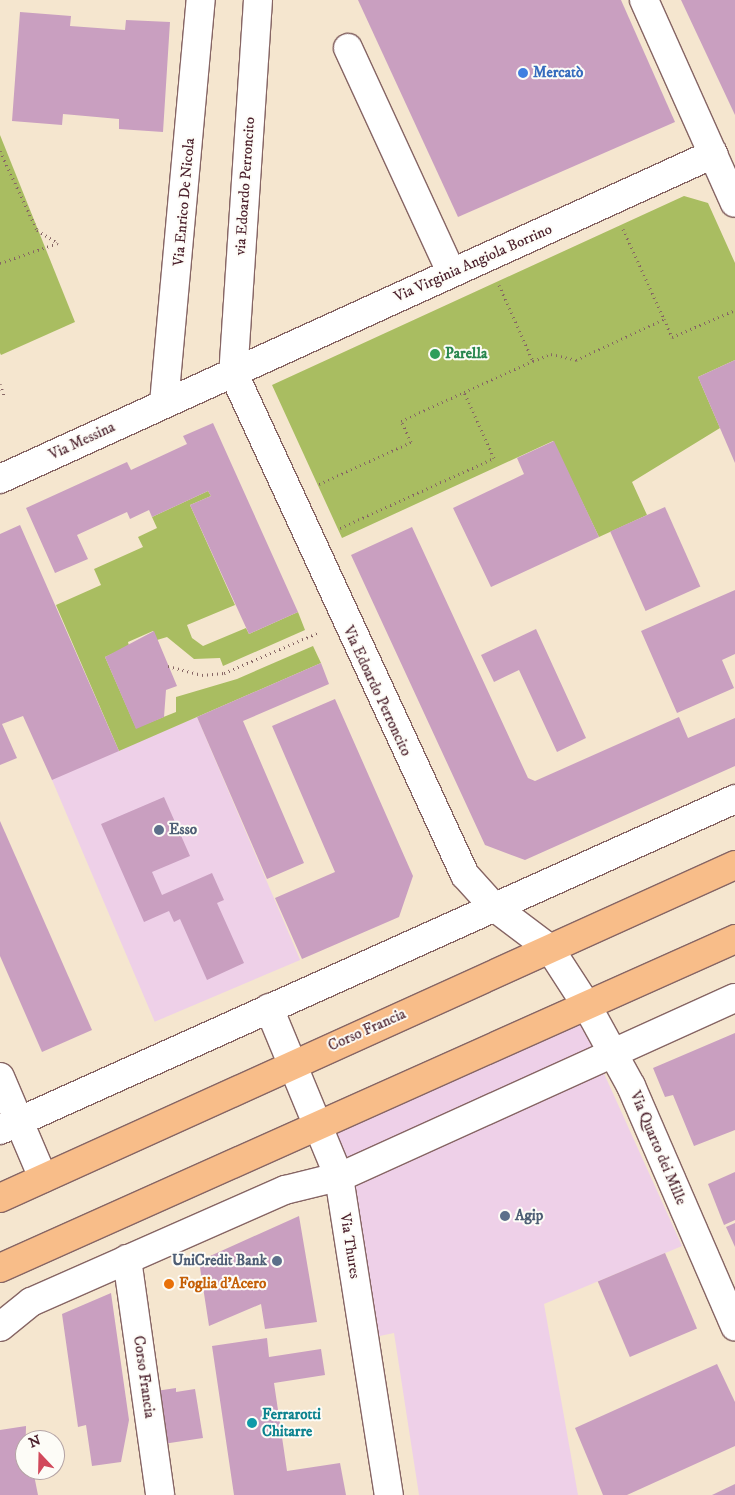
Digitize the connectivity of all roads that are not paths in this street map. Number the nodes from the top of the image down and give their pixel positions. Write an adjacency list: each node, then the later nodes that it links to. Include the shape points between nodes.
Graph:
1 (201, 0): 9 (street, Via Enrico De Nicola)
2 (258, 0): 8 (street, via Edoardo Perroncito)
3 (644, 0): 5 (street)
4 (348, 48): 7 (street)
5 (712, 154): 6 (street); 7 (street, Via Virginia Angiola Borrino)
6 (735, 203)
7 (451, 272): 8 (street, Via Virginia Angiola Borrino)
8 (233, 372): 9 (street, Via Virginia Angiola Borrino); 13 (street, Via Edoardo Perroncito, via 344,621 465,875)
9 (164, 404): 10 (street, Via Messina)
10 (0, 478)
11 (735, 799): 13 (street)
12 (735, 865): 15 (main road, Corso Francia)
13 (493, 906): 15 (street, Via Edoardo Perroncito); 19 (street)
14 (735, 939): 18 (main road)
15 (550, 949): 16 (street, Via Edoardo Perroncito); 21 (main road, Corso Francia)
16 (569, 976): 18 (street, Via Quarto dei Mille)
17 (735, 998): 20 (street)
18 (588, 1006): 20 (street, Via Quarto dei Mille); 23 (main road)
19 (269, 1008): 21 (street, Via Thures); 24 (street)
20 (614, 1053): 25 (street); 30 (street, Via Quarto dei Mille)
21 (293, 1063): 23 (street, Via Thures); 26 (main road, Corso Francia)
22 (0, 1077): 24 (street)
23 (319, 1123): 25 (street, Via Thures); 29 (main road)
24 (10, 1125): 26 (street)
25 (339, 1177): 28 (street, via 285,1190); 33 (street, Via Thures)
26 (43, 1178): 27 (main road, Corso Francia)
27 (0, 1198)
28 (127, 1259): 31 (street, via 32,1302); 32 (street, Corso Francia)
29 (0, 1268)
30 (735, 1326)
31 (0, 1327)
32 (160, 1495)
33 (389, 1495)

